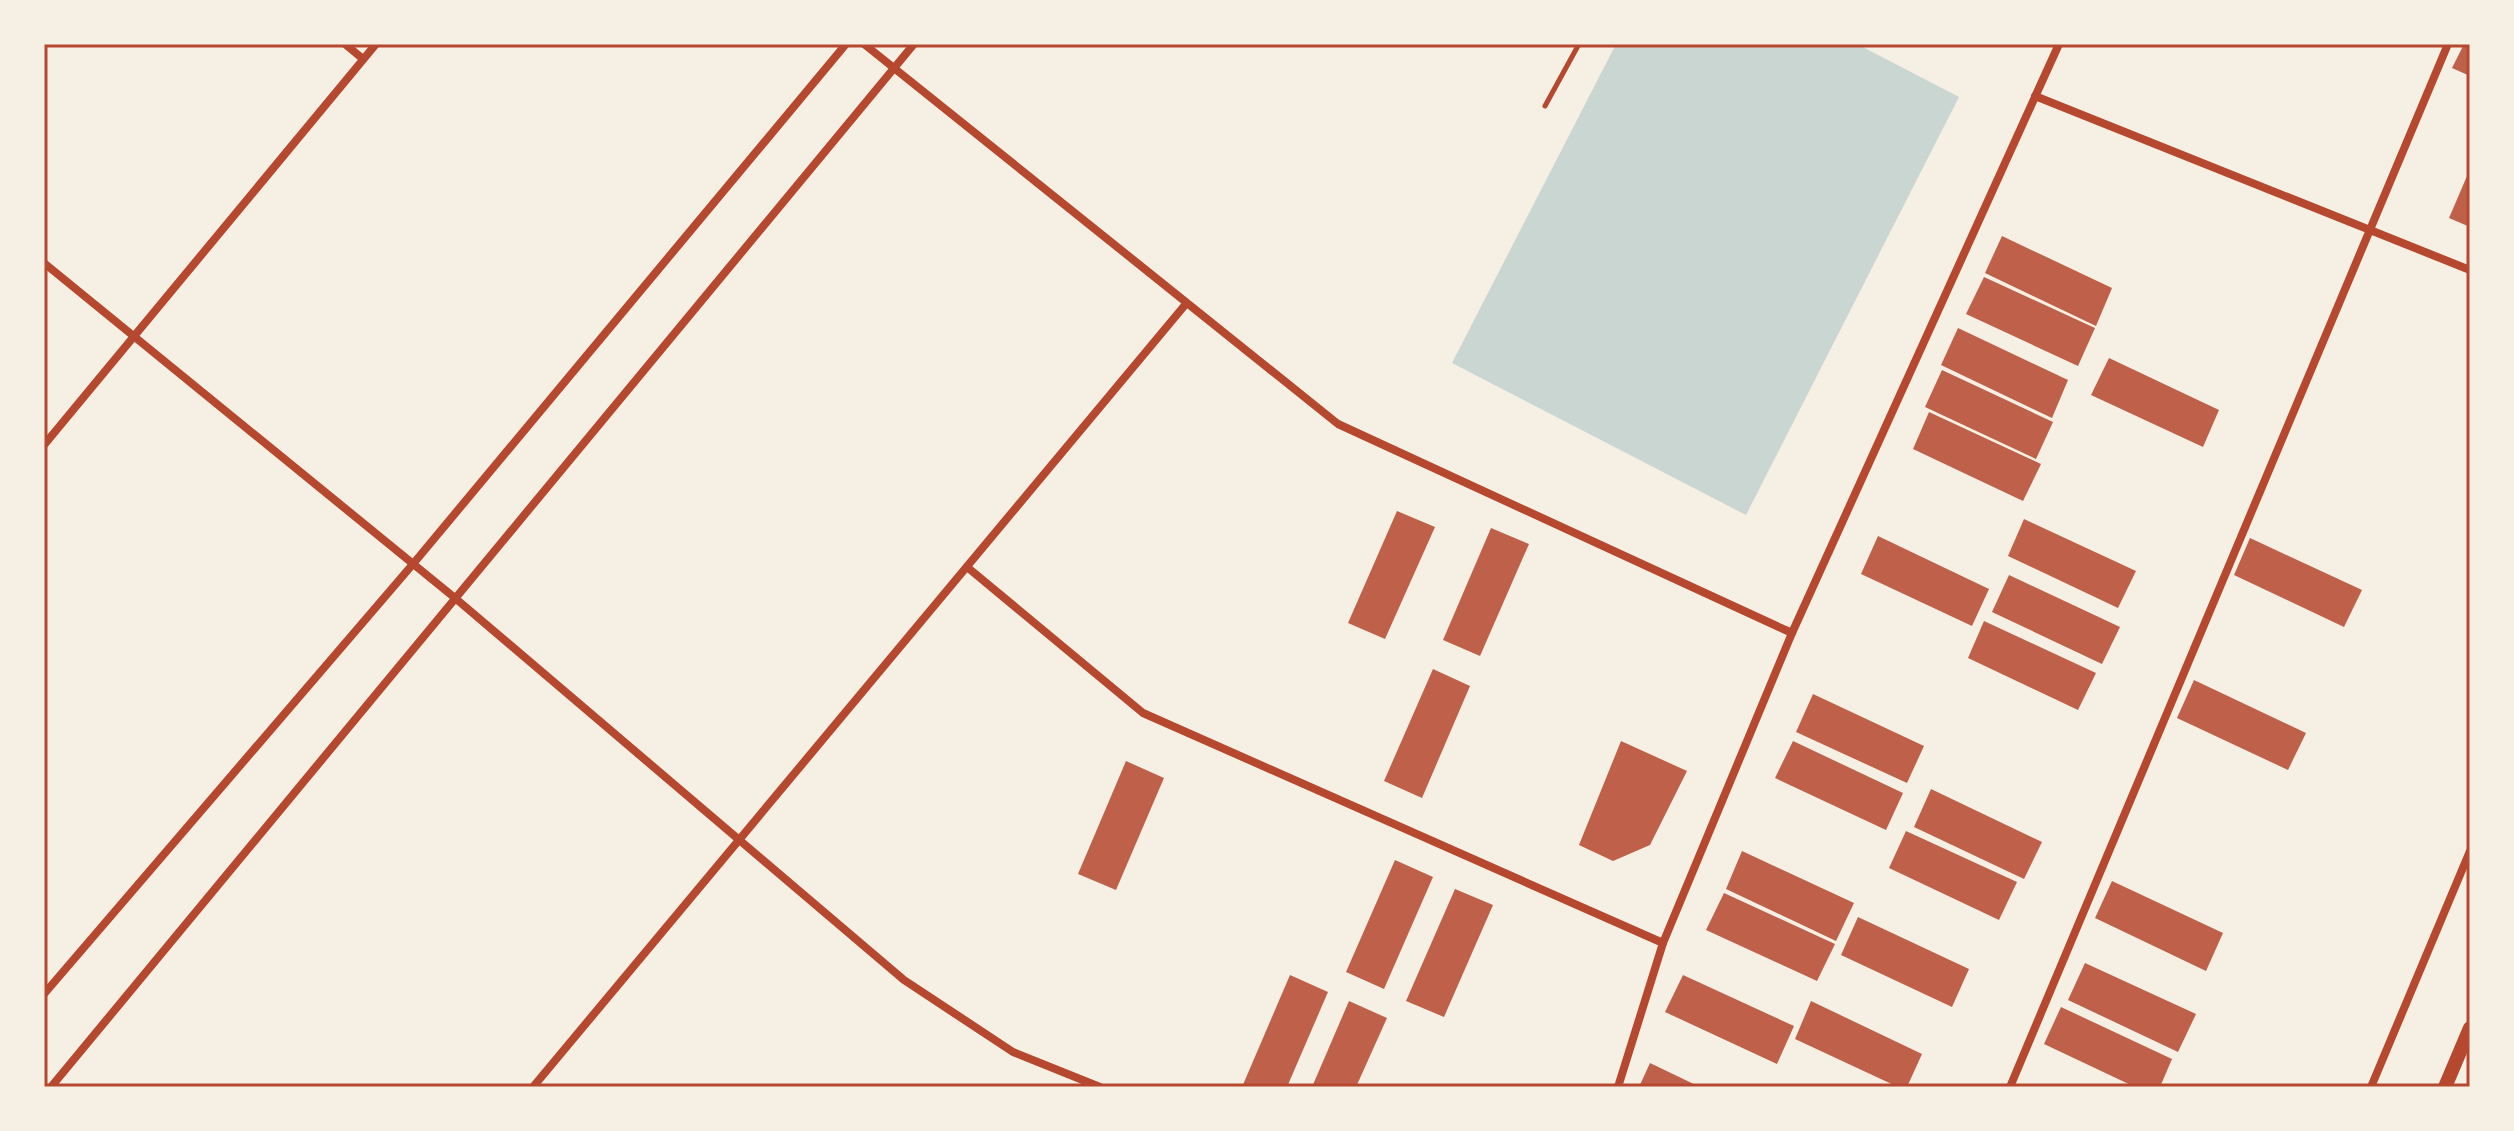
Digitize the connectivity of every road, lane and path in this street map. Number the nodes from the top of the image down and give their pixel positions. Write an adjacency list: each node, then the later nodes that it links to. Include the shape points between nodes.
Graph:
1 (345, 44): 9 (street)
2 (376, 44): 9 (street)
3 (846, 44): 19 (street)
4 (864, 44): 10 (street)
5 (914, 44): 10 (street)
6 (1579, 44): 12 (path)
7 (2059, 44): 11 (street)
8 (2448, 44): 13 (street)
9 (363, 59): 17 (street)
10 (893, 68): 16 (street); 21 (street)
11 (2035, 96): 13 (street); 22 (street)
12 (1545, 106)
13 (2369, 232): 15 (street); 32 (street)
14 (44, 263): 17 (street)
15 (2470, 270)
16 (1185, 305): 20 (street); 22 (street, via 1338,424)
17 (133, 337): 18 (street); 19 (street)
18 (44, 445)
19 (413, 564): 21 (street); 26 (street)
20 (967, 567): 23 (street); 25 (street, via 1143,713)
21 (455, 598): 23 (street); 28 (street)
22 (1792, 633): 25 (street)
23 (738, 840): 29 (street); 30 (street, via 904,980 1013,1052)
24 (2470, 851): 33 (street)
25 (1663, 943): 31 (street)
26 (44, 994)
27 (2470, 1028): 34 (street)
28 (51, 1087)
29 (533, 1087)
30 (1100, 1087)
31 (1618, 1087)
32 (2010, 1087)
33 (2371, 1087)
34 (2445, 1087)

